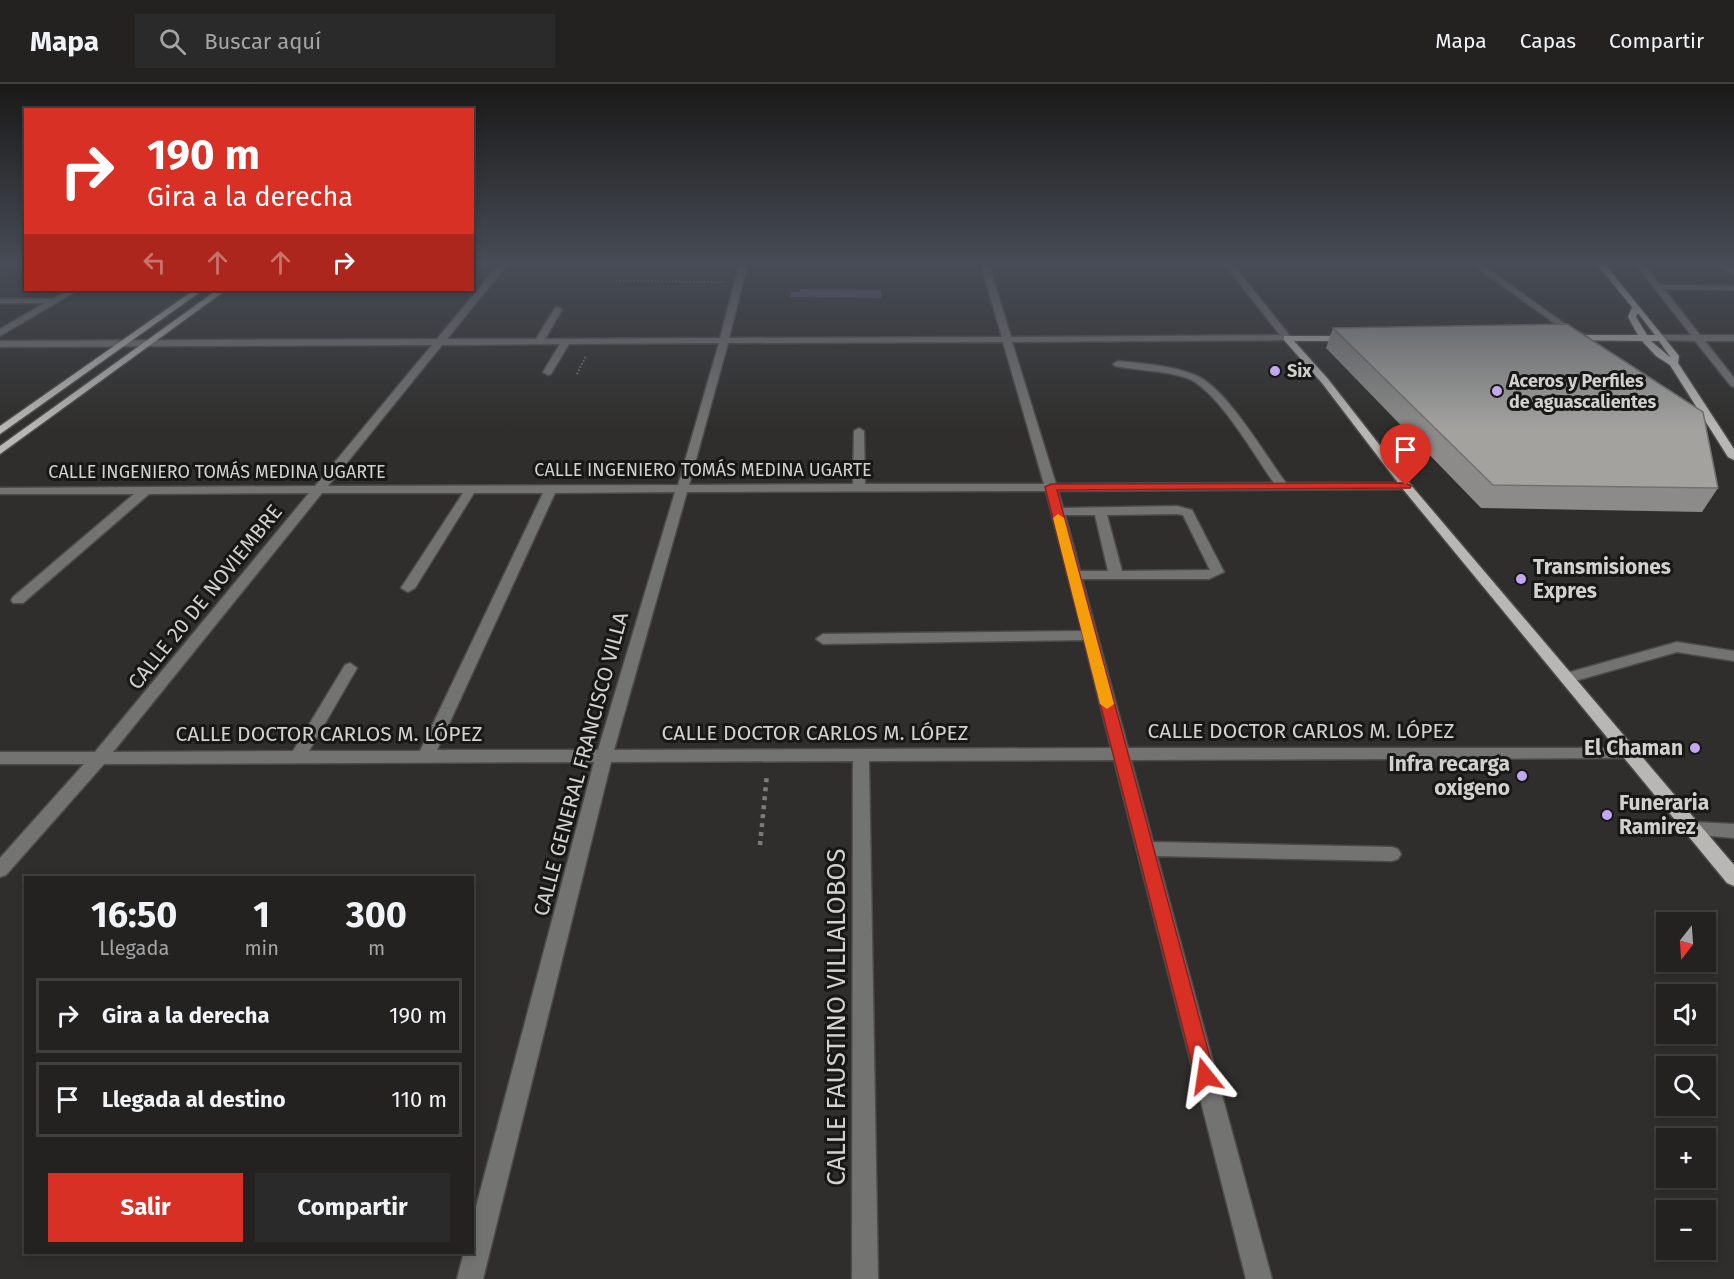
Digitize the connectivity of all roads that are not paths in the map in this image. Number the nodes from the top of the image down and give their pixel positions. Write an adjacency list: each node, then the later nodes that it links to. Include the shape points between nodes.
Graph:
1 (26, 318): 13 (street)
2 (159, 318): 27 (main road)
3 (184, 318): 28 (main road)
4 (459, 318): 24 (street, CALLE 20 DE NOVIEMBRE)
5 (553, 318): 25 (street)
6 (731, 318): 23 (street, CALLE GENERAL FRANCISCO VILLA)
7 (1001, 318): 22 (street)
8 (1271, 318): 14 (street)
9 (1552, 318): 17 (street)
10 (1632, 318): 18 (main road)
11 (1646, 318): 19 (main road)
12 (1683, 318): 21 (street)
13 (0, 333)
14 (1287, 338): 15 (main road); 22 (street); 42 (main road)
15 (1361, 338)
16 (1558, 338): 17 (main road)
17 (1581, 338): 18 (main road); 30 (street)
18 (1645, 338): 19 (main road); 31 (main road, via 1658,357)
19 (1661, 338): 21 (street); 31 (main road, via 1676,358)
20 (1734, 338): 21 (street)
21 (1700, 339): 34 (street)
22 (1008, 340): 23 (street); 45 (street)
23 (725, 341): 26 (street); 43 (street, CALLE GENERAL FRANCISCO VILLA)
24 (439, 342): 25 (street); 28 (street); 48 (street, CALLE 20 DE NOVIEMBRE)
25 (538, 342): 26 (street)
26 (566, 342): 33 (street)
27 (122, 343): 28 (street); 29 (street); 36 (main road)
28 (149, 343): 39 (main road)
29 (0, 344)
30 (1600, 351)
31 (1673, 363): 38 (main road)
32 (1118, 364): 41 (street, via 1159,368 1193,377 1215,392)
33 (548, 372)
34 (1734, 384)
35 (1695, 418): 38 (street)
36 (0, 431)
37 (860, 431): 44 (street)
38 (1723, 438): 40 (main road)
39 (0, 451)
40 (1734, 457)
41 (1282, 486): 42 (street, CALLE INGENIERO TOMÁS MEDINA UGARTE); 45 (street, CALLE INGENIERO TOMÁS MEDINA UGARTE)
42 (1406, 486): 61 (main road)
43 (681, 487): 44 (street, CALLE INGENIERO TOMÁS MEDINA UGARTE); 47 (street, CALLE INGENIERO TOMÁS MEDINA UGARTE); 69 (street, CALLE GENERAL FRANCISCO VILLA)
44 (860, 487): 45 (street, CALLE INGENIERO TOMÁS MEDINA UGARTE)
45 (1051, 487): 51 (street)
46 (471, 489): 47 (street, CALLE INGENIERO TOMÁS MEDINA UGARTE); 48 (street, CALLE INGENIERO TOMÁS MEDINA UGARTE); 55 (street)
47 (551, 489): 66 (street)
48 (318, 490): 50 (street, CALLE INGENIERO TOMÁS MEDINA UGARTE); 68 (street, CALLE 20 DE NOVIEMBRE)
49 (0, 491): 50 (street, CALLE INGENIERO TOMÁS MEDINA UGARTE)
50 (145, 491): 56 (street)
51 (1057, 512): 52 (street); 53 (street)
52 (1100, 512): 54 (street); 54 (street, via 1188,513 1217,572)
53 (1073, 575): 54 (street); 57 (street)
54 (1116, 575)
55 (408, 588)
56 (18, 600)
57 (1088, 635): 58 (street); 63 (street)
58 (823, 639)
59 (1734, 656): 61 (street, via 1677,647)
60 (350, 668): 65 (street)
61 (1568, 678): 62 (main road)
62 (1631, 752): 63 (street, CALLE DOCTOR CARLOS M. LÓPEZ); 70 (main road)
63 (1120, 754): 64 (street, CALLE DOCTOR CARLOS M. LÓPEZ); 72 (street)
64 (861, 755): 69 (street, CALLE DOCTOR CARLOS M. LÓPEZ); 77 (street, CALLE FAUSTINO VILLALOBOS)
65 (298, 756): 66 (street, CALLE DOCTOR CARLOS M. LÓPEZ); 68 (street, CALLE DOCTOR CARLOS M. LÓPEZ)
66 (426, 756): 69 (street, CALLE DOCTOR CARLOS M. LÓPEZ)
67 (0, 758): 68 (street, CALLE DOCTOR CARLOS M. LÓPEZ)
68 (99, 758): 74 (street, CALLE 20 DE NOVIEMBRE)
69 (604, 758): 76 (street, CALLE GENERAL FRANCISCO VILLA)
70 (1694, 829): 71 (street); 75 (main road)
71 (1734, 831)
72 (1146, 849): 73 (street); 78 (street)
73 (1392, 854)
74 (0, 870)
75 (1734, 878)
76 (470, 1279)
77 (865, 1279)
78 (1259, 1279)

